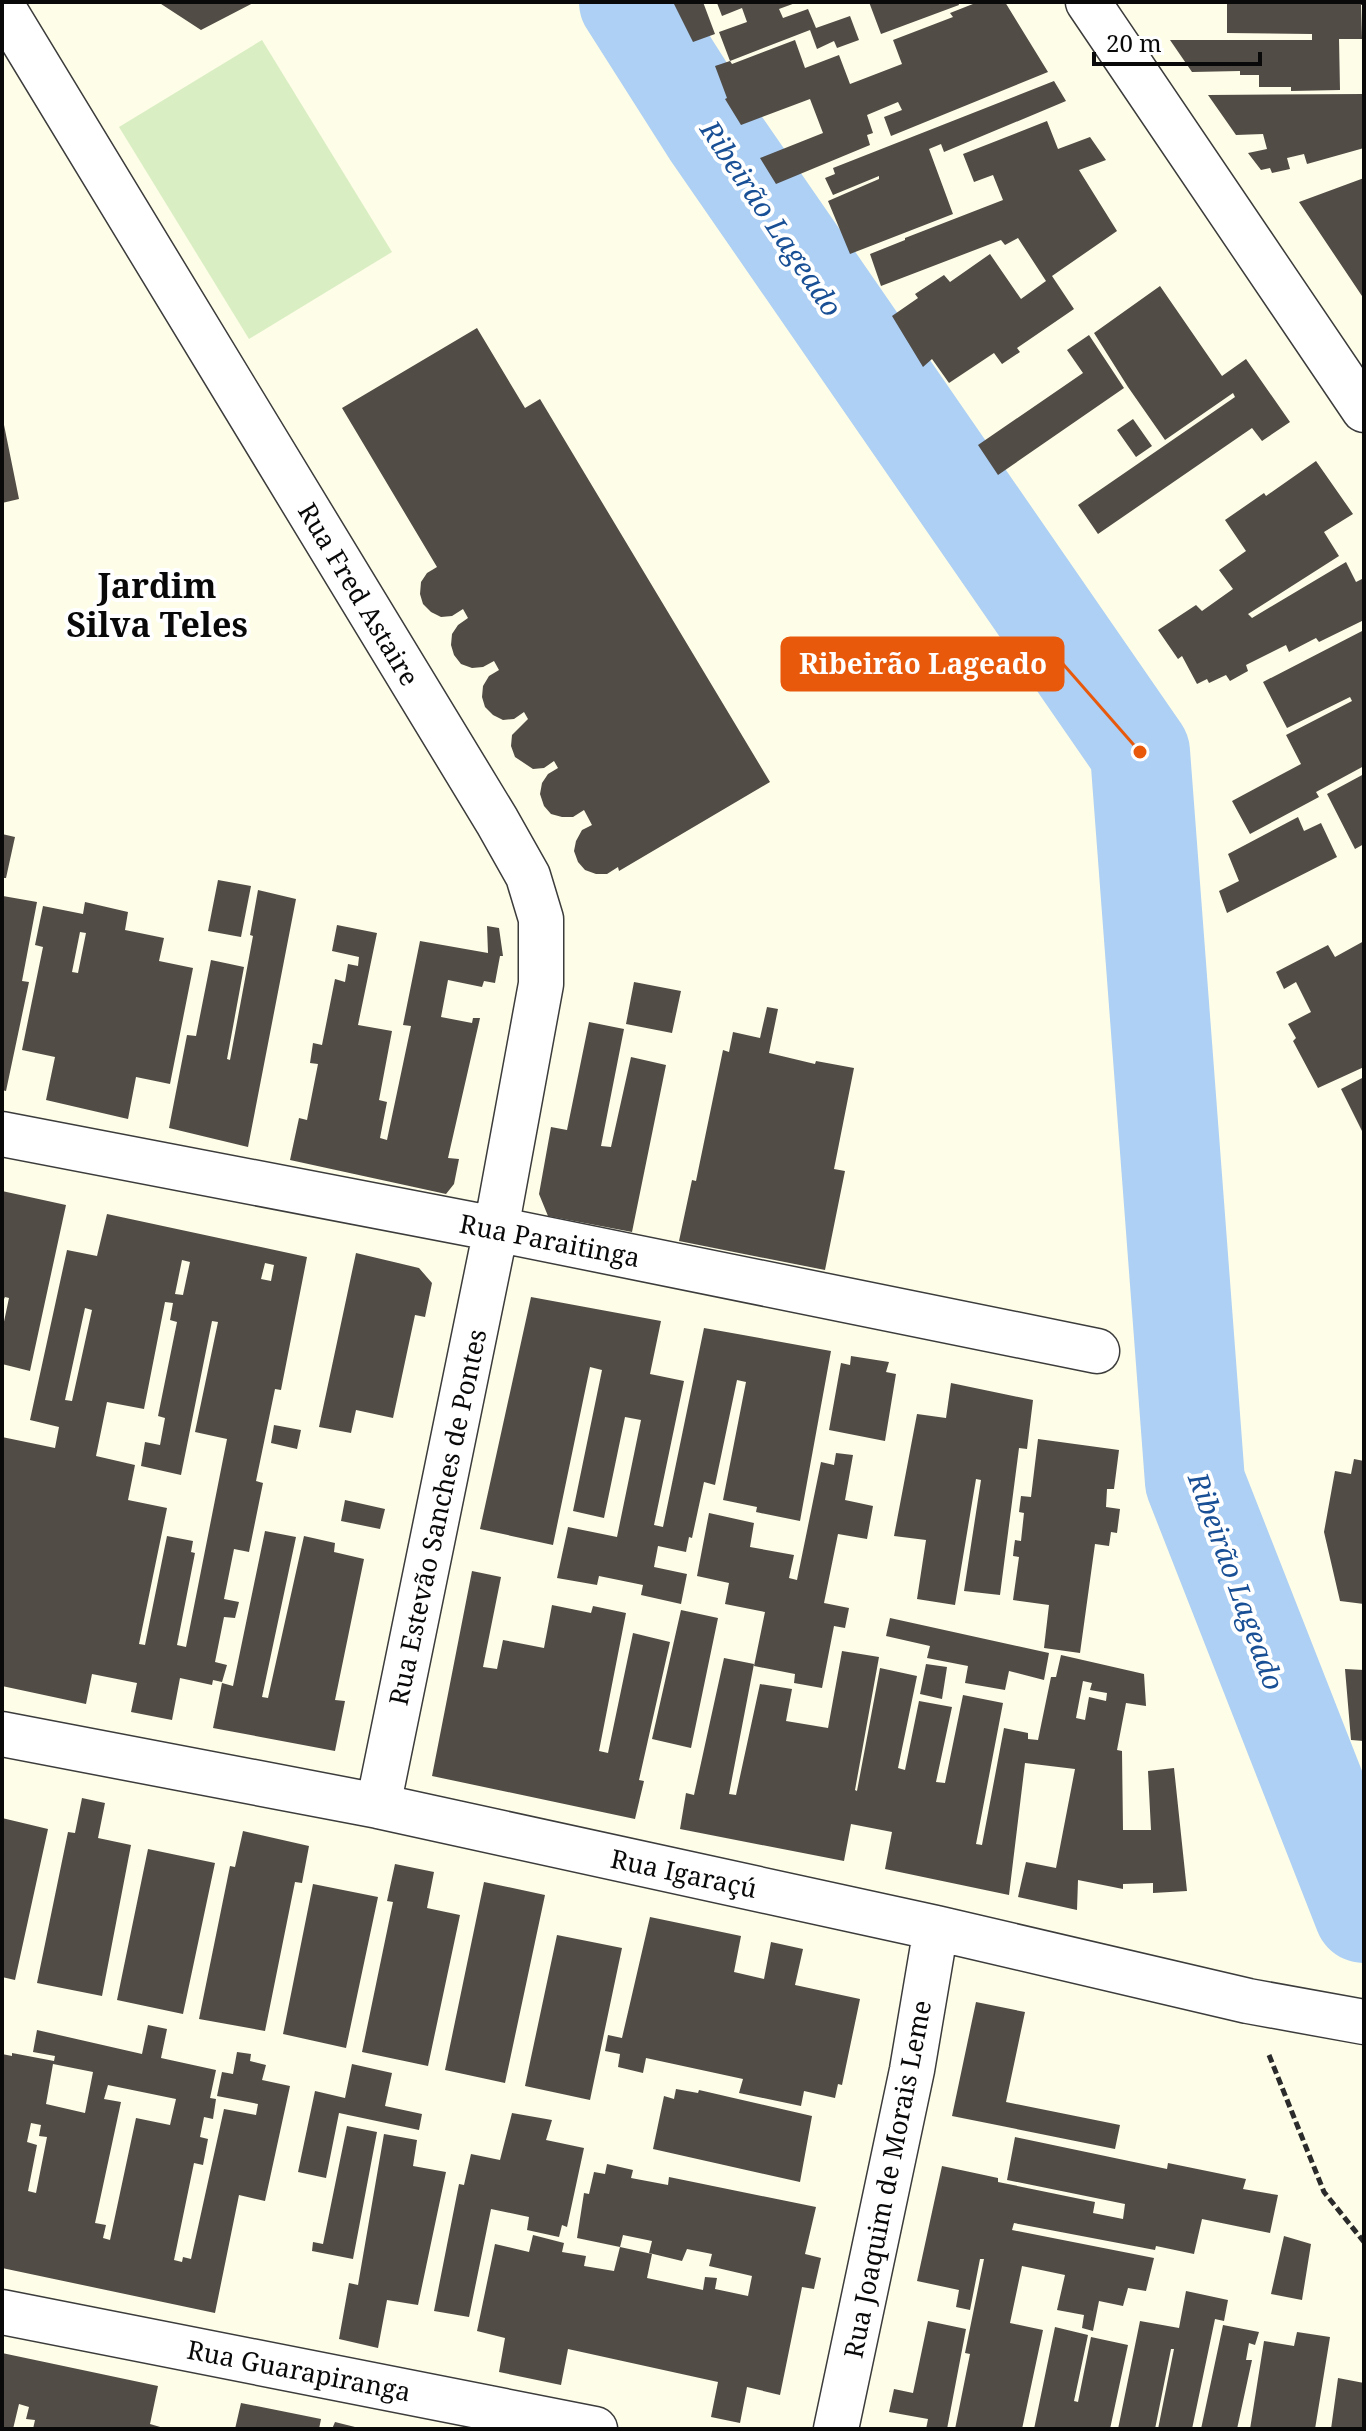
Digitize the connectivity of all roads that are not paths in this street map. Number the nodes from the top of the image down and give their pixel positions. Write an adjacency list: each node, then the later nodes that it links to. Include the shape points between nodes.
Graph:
1 (1088, 2): 3 (street)
2 (2, 6): 5 (street, Rua Fred Astaire, via 528,876 541,919 541,984)
3 (1364, 410)
4 (2, 1134): 5 (street, Rua Paraitinga)
5 (496, 1229): 6 (street, Rua Paraitinga); 8 (street, Rua Estevão Sanches de Pontes)
6 (1097, 1351)
7 (2, 1734): 8 (street, Rua Igaraçú)
8 (378, 1806): 9 (street, Rua Igaraçú)
9 (936, 1928): 10 (street, Rua Igaraçú, via 1248,2001); 13 (street, Rua Joaquim de Morais Leme, via 912,2070)
10 (1364, 2022)
11 (2, 2312): 12 (street, Rua Guarapiranga)
12 (595, 2429)
13 (836, 2429)

